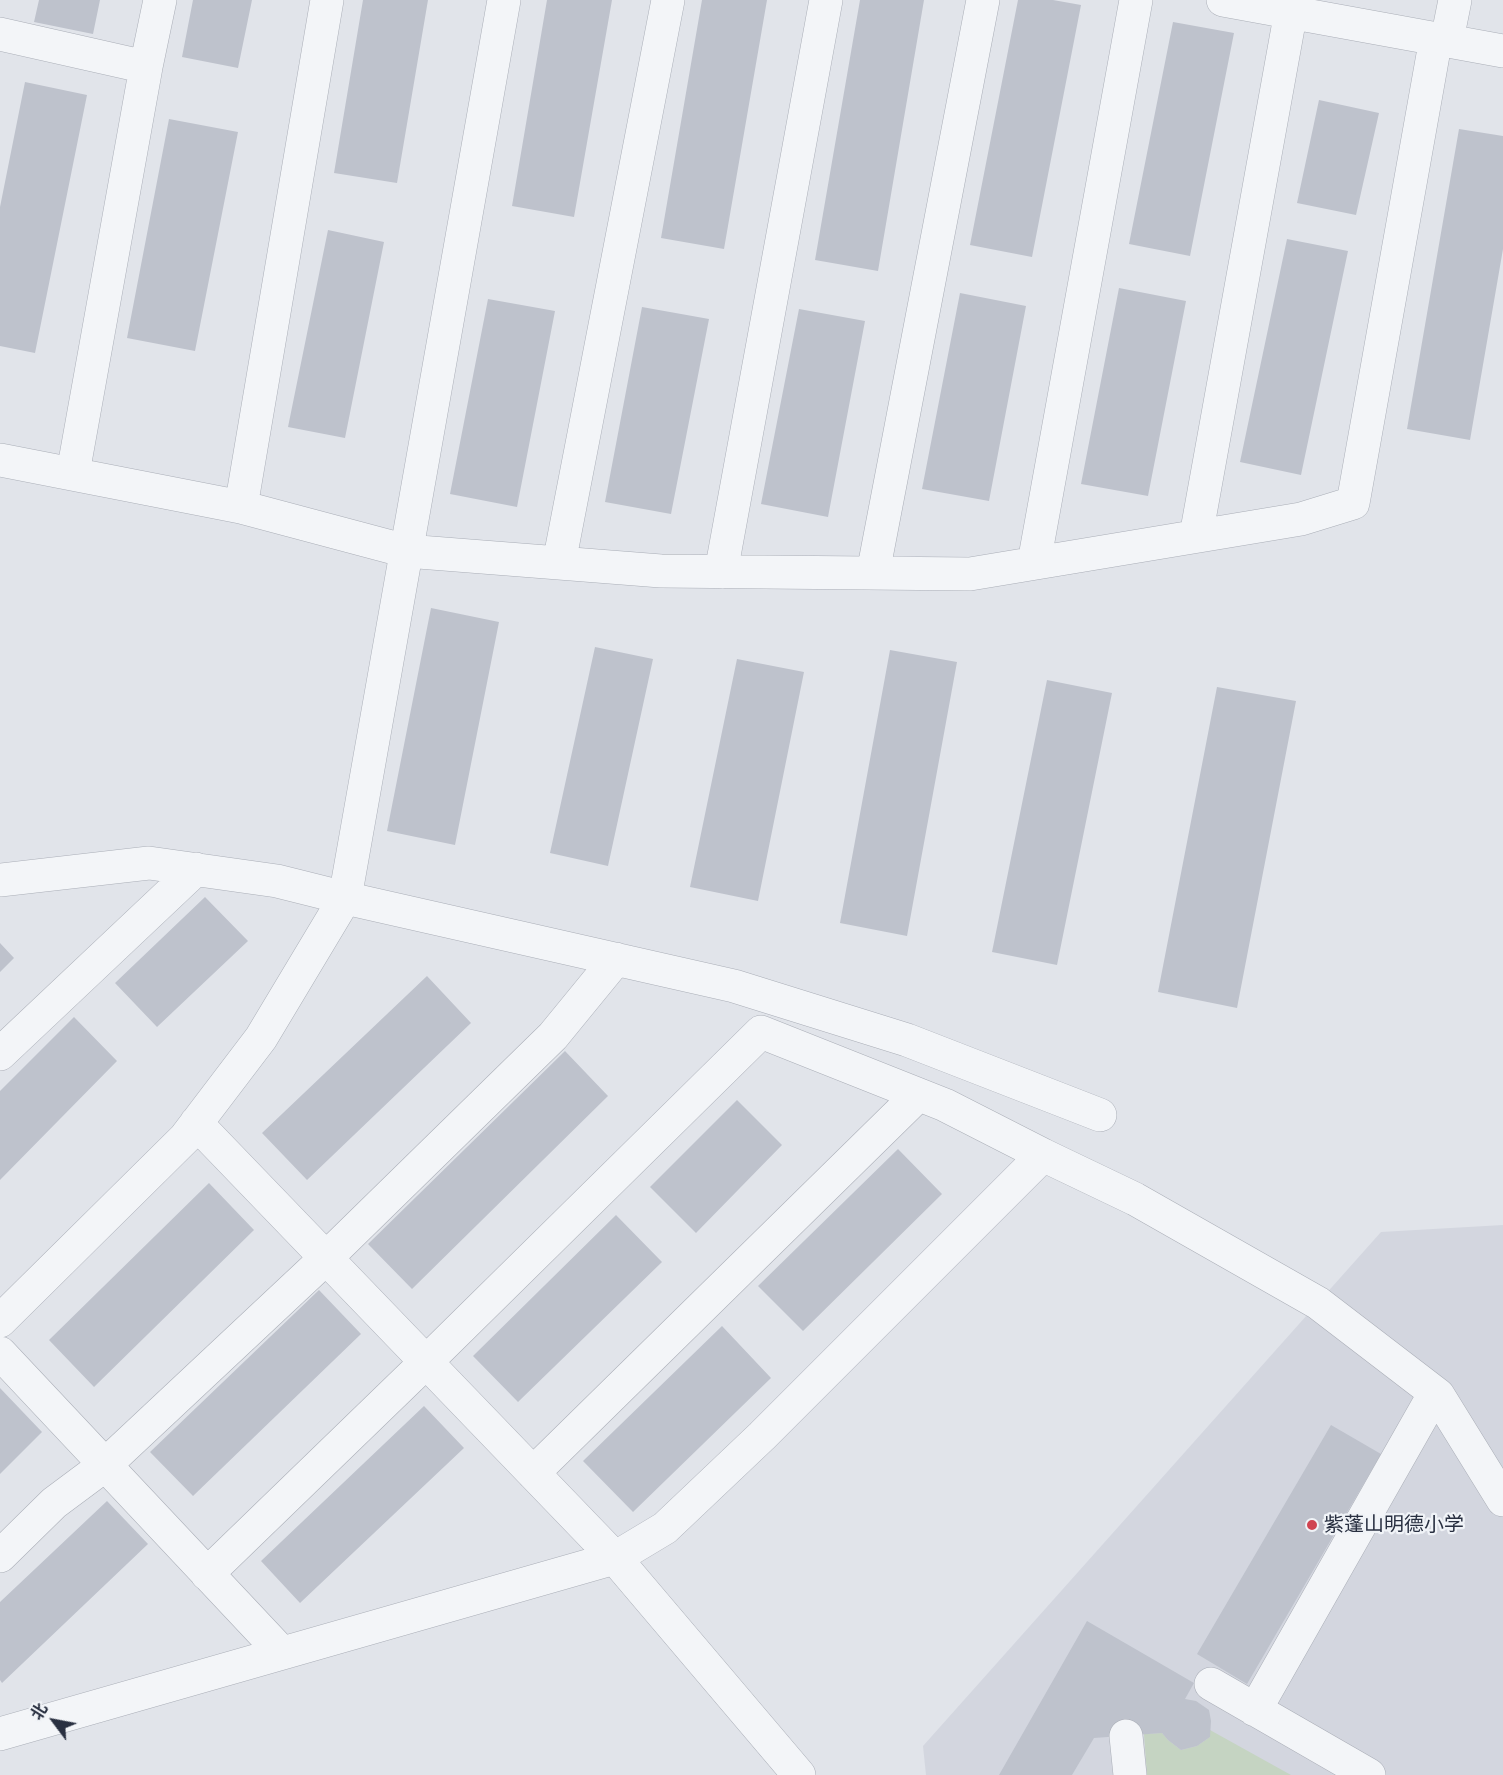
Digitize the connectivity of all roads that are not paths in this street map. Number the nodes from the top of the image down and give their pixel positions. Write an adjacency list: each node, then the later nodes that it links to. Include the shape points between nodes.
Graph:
1 (160, 0): 14 (street)
2 (327, 0): 17 (street)
3 (504, 0): 19 (street)
4 (668, 0): 20 (street)
5 (826, 0): 22 (street)
6 (983, 0): 23 (street)
7 (1136, 0): 21 (street)
8 (1223, 0): 10 (street)
9 (1455, 0): 12 (street)
10 (1292, 6): 12 (street); 18 (street)
11 (0, 34): 14 (street)
12 (1442, 39): 13 (street); 18 (street, via 1353,503 1301,519)
13 (1503, 51)
14 (146, 67): 16 (street)
15 (0, 460): 16 (street)
16 (73, 474): 17 (street)
17 (241, 507): 19 (street)
18 (1196, 536): 21 (street)
19 (406, 551): 20 (street); 26 (street)
20 (559, 563): 22 (street)
21 (1034, 563): 23 (street, via 970,574)
22 (722, 572): 23 (street)
23 (873, 573)
24 (196, 869): 25 (street, via 149,863); 26 (street, via 277,880); 28 (street)
25 (0, 880)
26 (345, 898): 27 (street); 31 (street, via 261,1038)
27 (616, 959): 30 (street, via 734,986 907,1040); 33 (street, via 553,1036)
28 (0, 1054)
29 (918, 1095): 32 (street); 36 (street, via 760,1032); 39 (street)
30 (1100, 1115)
31 (196, 1123): 33 (street); 34 (street)
32 (1043, 1155): 37 (street, via 1135,1198 1318,1303); 42 (street, via 665,1528)
33 (326, 1258): 36 (street); 38 (street)
34 (0, 1321)
35 (0, 1353): 38 (street)
36 (426, 1362): 39 (street); 43 (street)
37 (1435, 1393): 40 (street); 46 (street)
38 (105, 1465): 41 (street, via 54,1503); 43 (street)
39 (533, 1473): 42 (street)
40 (1503, 1500)
41 (0, 1556)
42 (615, 1558): 44 (street); 49 (street)
43 (207, 1574): 44 (street)
44 (282, 1653): 47 (street)
45 (1211, 1684): 46 (street)
46 (1256, 1710): 51 (street)
47 (0, 1734)
48 (1126, 1736): 50 (street)
49 (799, 1775)
50 (1130, 1775)
51 (1369, 1775)

